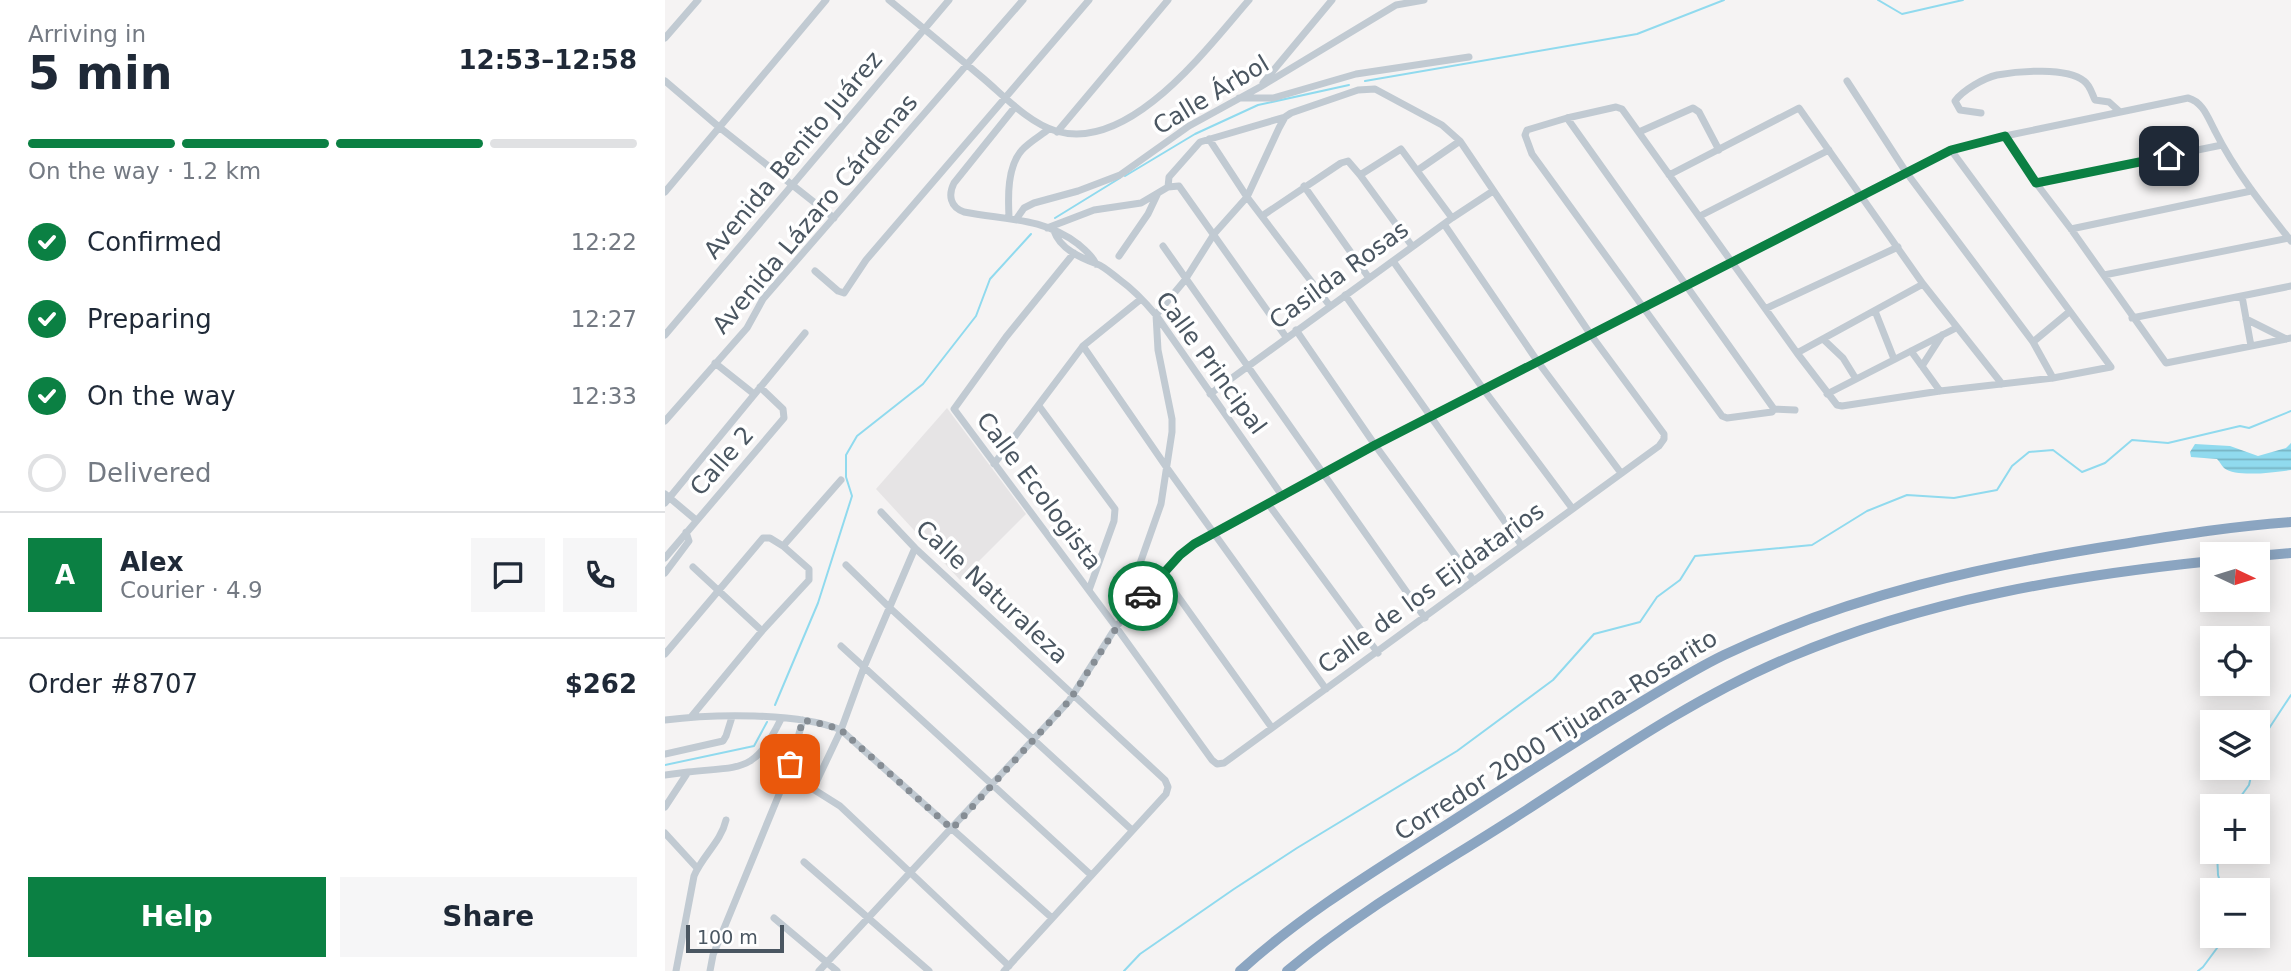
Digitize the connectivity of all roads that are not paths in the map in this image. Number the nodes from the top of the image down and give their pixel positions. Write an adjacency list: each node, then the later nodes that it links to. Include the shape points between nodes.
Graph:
1 (698, 0): 12 (street)
2 (826, 0): 27 (street)
3 (889, 0): 11 (street)
4 (949, 0): 11 (street, Avenida Benito Juárez)
5 (1023, 0): 14 (street, Avenida Lázaro Cárdenas)
6 (1089, 0): 20 (street)
7 (1168, 0): 29 (street)
8 (1249, 0): 29 (street, via 1174,86 1150,103 1104,130)
9 (1332, 0): 18 (street)
10 (1424, 0): 18 (street, Calle Árbol, via 1396,5)
11 (925, 29): 14 (street); 43 (street, Avenida Benito Juárez)
12 (665, 38)
13 (1469, 57): 15 (street)
14 (967, 64): 20 (street); 54 (street, Avenida Lázaro Cárdenas)
15 (1356, 74): 19 (street); 21 (street, via 1273,98)
16 (665, 81): 27 (street)
17 (1847, 81): 39 (street)
18 (1260, 87): 21 (street, Calle Árbol)
19 (1358, 90): 25 (street); 33 (street, via 1375,89 1449,129)
20 (1006, 98): 22 (street); 70 (street, via 866,260 843,293)
21 (1239, 98): 55 (street, Calle Árbol, via 1119,175 1034,203)
22 (1016, 107): 28 (street); 55 (street, Calle Principal, via 950,190 957,209)
23 (2119, 111): 24 (street, via 2109,102 2095,100 2088,84 2073,75 2031,72 1985,79 1955,101 1960,110); 31 (street); 34 (street, via 2194,99)
24 (1981, 113)
25 (1285, 117): 32 (street); 51 (street)
26 (1567, 118): 30 (street, via 1619,107); 75 (street); 81 (street, via 1525,132 1532,154)
27 (719, 127): 43 (street); 48 (street)
28 (1049, 129): 29 (street); 55 (street, via 1017,158 1009,187)
29 (1057, 132)
30 (1639, 132): 35 (street, via 1693,108); 41 (street)
31 (2005, 136): 37 (street); 42 (street)
32 (1209, 139): 44 (street, via 1200,142 1169,177); 51 (street)
33 (1460, 141): 38 (street); 46 (street)
34 (2222, 145): 42 (street); 47 (street)
35 (1719, 150): 36 (street, via 1797,108); 41 (street)
36 (1829, 150): 50 (street); 53 (street)
37 (1951, 150): 39 (street); 84 (street)
38 (1418, 170): 40 (street, via 1400,149); 56 (street)
39 (1906, 172): 50 (street); 97 (street)
40 (1360, 175): 45 (street, via 1345,161); 63 (street)
41 (1669, 175): 53 (street)
42 (2036, 183): 58 (street)
43 (793, 184): 54 (street); 91 (street, Avenida Benito Juárez)
44 (1172, 186): 49 (street); 60 (street, via 1181,188)
45 (1304, 187): 52 (street); 72 (street)
46 (1493, 191): 56 (street, Casilda Rosas); 92 (street)
47 (2251, 191): 58 (street); 61 (street)
48 (665, 192)
49 (1157, 195): 59 (street, via 1141,204 1094,210); 66 (street)
50 (1863, 196): 64 (street); 68 (street)
51 (1247, 197): 52 (street); 60 (street)
52 (1262, 216): 80 (street)
53 (1700, 216): 68 (street)
54 (834, 218): 104 (street, Avenida Lázaro Cárdenas)
55 (1013, 218): 59 (street, Calle Principal)
56 (1452, 218): 57 (street, Casilda Rosas)
57 (1444, 224): 63 (street, Casilda Rosas); 103 (street)
58 (2071, 229): 71 (street)
59 (1050, 230): 65 (street, Calle Principal); 69 (street, Calle Principal, via 1072,240)
60 (1214, 234): 73 (street); 94 (street)
61 (2290, 239): 71 (street)
62 (1163, 246): 73 (street)
63 (1412, 246): 67 (street, Casilda Rosas)
64 (1898, 247): 74 (street); 82 (street)
65 (1075, 253): 69 (street, Calle Principal); 122 (street, Calle Ecologista, via 954,409)
66 (1119, 256)
67 (1393, 261): 72 (street, Casilda Rosas); 111 (street)
68 (1732, 261): 75 (street); 82 (street)
69 (1096, 264): 79 (street, Calle Principal)
70 (815, 271)
71 (2104, 275): 86 (street)
72 (1369, 278): 77 (street, Casilda Rosas)
73 (1185, 280): 85 (street); 105 (street)
74 (1923, 284): 83 (street); 88 (street)
75 (1686, 286): 81 (street); 117 (street)
76 (2291, 286): 78 (street)
77 (1345, 295): 80 (street, Casilda Rosas); 119 (street)
78 (2242, 296): 86 (street); 87 (street)
79 (1142, 299): 85 (street, Calle Principal); 98 (street)
80 (1330, 306): 89 (street, Casilda Rosas)
81 (1644, 308): 92 (street); 117 (street, via 1724,417)
82 (1767, 308): 101 (street)
83 (1875, 311): 95 (street); 102 (street)
84 (2069, 312): 97 (street); 107 (street, via 2112,367)
85 (1156, 315): 114 (street, Calle Principal); 123 (street, via 1172,425)
86 (2132, 318): 99 (street, via 2166,363)
87 (2246, 319): 96 (street); 99 (street)
88 (1956, 328): 93 (street); 109 (street)
89 (1296, 330): 94 (street, Casilda Rosas); 121 (street)
90 (805, 333): 110 (street)
91 (665, 335)
92 (1591, 335): 103 (street); 124 (street, Calle de los Ejidatarios, via 1662,430 1664,439)
93 (1943, 335): 100 (street); 106 (street)
94 (1286, 337): 105 (street, Casilda Rosas)
95 (1823, 339): 101 (street); 108 (street)
96 (2289, 339): 99 (street)
97 (2033, 342): 107 (street)
98 (1083, 346): 116 (street); 123 (street)
99 (2251, 346)
100 (1911, 351): 102 (street); 106 (street)
101 (1797, 353): 115 (street)
102 (1894, 359): 108 (street)
103 (1538, 362): 111 (street); 124 (street)
104 (715, 363): 113 (street); 120 (street, Avenida Lázaro Cárdenas)
105 (1247, 366): 114 (street, Casilda Rosas); 125 (street)
106 (1922, 366): 112 (street)
107 (2053, 378): 109 (street)
108 (1857, 379): 115 (street)
109 (2002, 384): 112 (street)
110 (760, 387): 113 (street); 132 (street, Calle 2, via 785,414)
111 (1484, 390): 119 (street); 130 (street)
112 (1940, 391): 115 (street, via 1842,406)
113 (754, 394): 128 (street)
114 (1210, 394): 127 (street, Calle Principal)
115 (1827, 394)
116 (1039, 406): 122 (street); 148 (street, via 1115,509)
117 (1774, 409): 118 (street)
118 (1795, 410)
119 (1430, 417): 121 (street); 137 (street)
120 (665, 421)
121 (1375, 445): 125 (street); 147 (street)
122 (994, 464): 148 (street, Calle Ecologista)
123 (1167, 468): 135 (street); 152 (street, via 1161,503)
124 (1621, 473): 130 (street, Calle de los Ejidatarios)
125 (1324, 474): 127 (street); 151 (street)
126 (841, 480): 136 (street)
127 (1283, 497): 129 (street)
128 (667, 498): 132 (street)
129 (1269, 505): 135 (street); 155 (street)
130 (1572, 509): 137 (street, Calle de los Ejidatarios)
131 (881, 512): 138 (street, Calle Naturaleza)
132 (696, 520): 134 (street, Calle 2)
133 (2291, 522): 192 (highway, Corredor 2000 Tijuana-Rosarito, via 1964,572 1776,632 1686,675 1590,734 1328,901)
134 (686, 532): 141 (street, Calle 2); 145 (street, via 687,545)
135 (1214, 532): 146 (street, via 1187,549); 158 (street)
136 (783, 546): 149 (street, via 763,538); 153 (street, via 809,569 809,580)
137 (1522, 546): 147 (street, Calle de los Ejidatarios)
138 (915, 548): 150 (street); 159 (street, Calle Naturaleza)
139 (2291, 553): 140 (highway)
140 (2270, 555)
141 (665, 558)
142 (2200, 563): 193 (highway, Corredor 2000 Tijuana-Rosarito, via 1966,599 1878,624 1789,657 1646,733 1349,924)
143 (846, 565): 150 (street)
144 (693, 567): 149 (street)
145 (665, 573)
146 (1162, 574): 152 (street); 165 (street)
147 (1474, 582): 151 (street, Calle de los Ejidatarios)
148 (1089, 590): 152 (street, Calle Ecologista)
149 (719, 591): 153 (street); 156 (street)
150 (890, 608): 157 (street); 167 (street)
151 (1425, 618): 155 (street, Calle de los Ejidatarios)
152 (1119, 624): 159 (street); 169 (street, Calle Ecologista)
153 (762, 631): 160 (street)
154 (841, 646): 157 (street)
155 (1377, 653): 158 (street, Calle de los Ejidatarios)
156 (665, 654)
157 (864, 667): 166 (street); 172 (street)
158 (1326, 689): 165 (street, Calle de los Ejidatarios)
159 (1073, 695): 167 (street); 176 (street, Calle Naturaleza, via 1165,780 1167,794)
160 (691, 717): 161 (street); 163 (street)
161 (732, 717): 162 (street); 168 (street, via 723,741)
162 (781, 719): 164 (street); 170 (street, via 769,743 746,766)
163 (665, 720)
164 (803, 720): 166 (street); 188 (street, via 787,775)
165 (1272, 728): 169 (street, Calle de los Ejidatarios)
166 (841, 730): 175 (street); 180 (street, via 813,789 840,806)
167 (1034, 739): 172 (street); 176 (street)
168 (665, 754)
169 (1217, 764)
170 (688, 772): 171 (street); 173 (street)
171 (665, 775)
172 (993, 784): 175 (street); 181 (street)
173 (665, 807)
174 (726, 820): 179 (street, via 721,836)
175 (952, 829): 180 (street); 184 (street)
176 (1132, 831): 181 (street)
177 (665, 833): 179 (street)
178 (804, 862): 183 (street)
179 (697, 867): 187 (street)
180 (910, 873): 183 (street); 186 (street)
181 (1091, 875): 184 (street)
182 (773, 918): 185 (street)
183 (869, 918): 185 (street); 191 (street)
184 (1052, 918): 186 (street)
185 (828, 962): 189 (street); 190 (street)
186 (1006, 968)
187 (676, 971)
188 (709, 971)
189 (819, 971)
190 (837, 971)
191 (929, 971)
192 (1240, 971)
193 (1287, 971)

